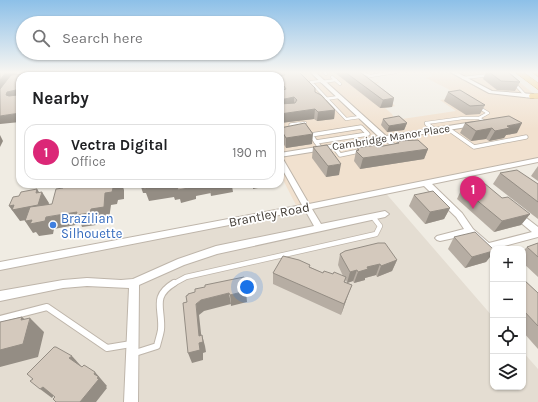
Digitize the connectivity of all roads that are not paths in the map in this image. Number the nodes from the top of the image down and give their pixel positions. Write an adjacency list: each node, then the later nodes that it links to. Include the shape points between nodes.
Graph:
1 (319, 91): 7 (lane)
2 (332, 91): 6 (street)
3 (488, 91): 4 (street)
4 (534, 96)
5 (319, 97): 7 (lane)
6 (339, 97): 7 (lane); 10 (street)
7 (325, 99): 8 (lane); 10 (lane, via 346,119)
8 (321, 101)
9 (472, 104): 11 (lane, via 488,113)
10 (360, 117): 18 (street)
11 (479, 118): 12 (lane); 16 (lane, via 426,123)
12 (488, 121): 15 (street, Cambridge Manor Place)
13 (305, 123): 14 (lane)
14 (286, 126)
15 (447, 128): 16 (street, Cambridge Manor Place); 17 (lane, via 474,147)
16 (435, 130): 18 (street, Cambridge Manor Place)
17 (526, 137)
18 (384, 138): 20 (lane, via 391,146); 21 (street, Cambridge Manor Place)
19 (316, 142): 19 (lane, via 323,141 368,134 361,127 311,135); 22 (lane)
20 (398, 145)
21 (334, 147): 22 (street, Cambridge Manor Place); 23 (lane, via 340,154)
22 (320, 149): 24 (street, Cambridge Manor Place)
23 (361, 151)
24 (284, 154)
25 (538, 160): 27 (street, Brantley Road, via 511,168)
26 (284, 166): 28 (street)
27 (425, 182): 28 (street, Brantley Road); 33 (street, via 459,214)
28 (307, 207): 32 (street); 38 (street, Brantley Road)
29 (508, 207): 34 (street)
30 (385, 214): 31 (street)
31 (373, 216): 32 (street); 42 (lane, via 380,226 376,234 172,283 162,291 158,299 161,332 157,346)
32 (319, 228): 39 (street, via 216,250 193,257)
33 (470, 231): 35 (street); 37 (street)
34 (538, 233): 36 (street)
35 (440, 238)
36 (500, 246)
37 (490, 248)
38 (0, 266)
39 (134, 283): 40 (street, via 63,284); 42 (street)
40 (0, 296)
41 (0, 319): 42 (lane, via 46,307 106,348)
42 (132, 348): 43 (street)
43 (132, 402)

